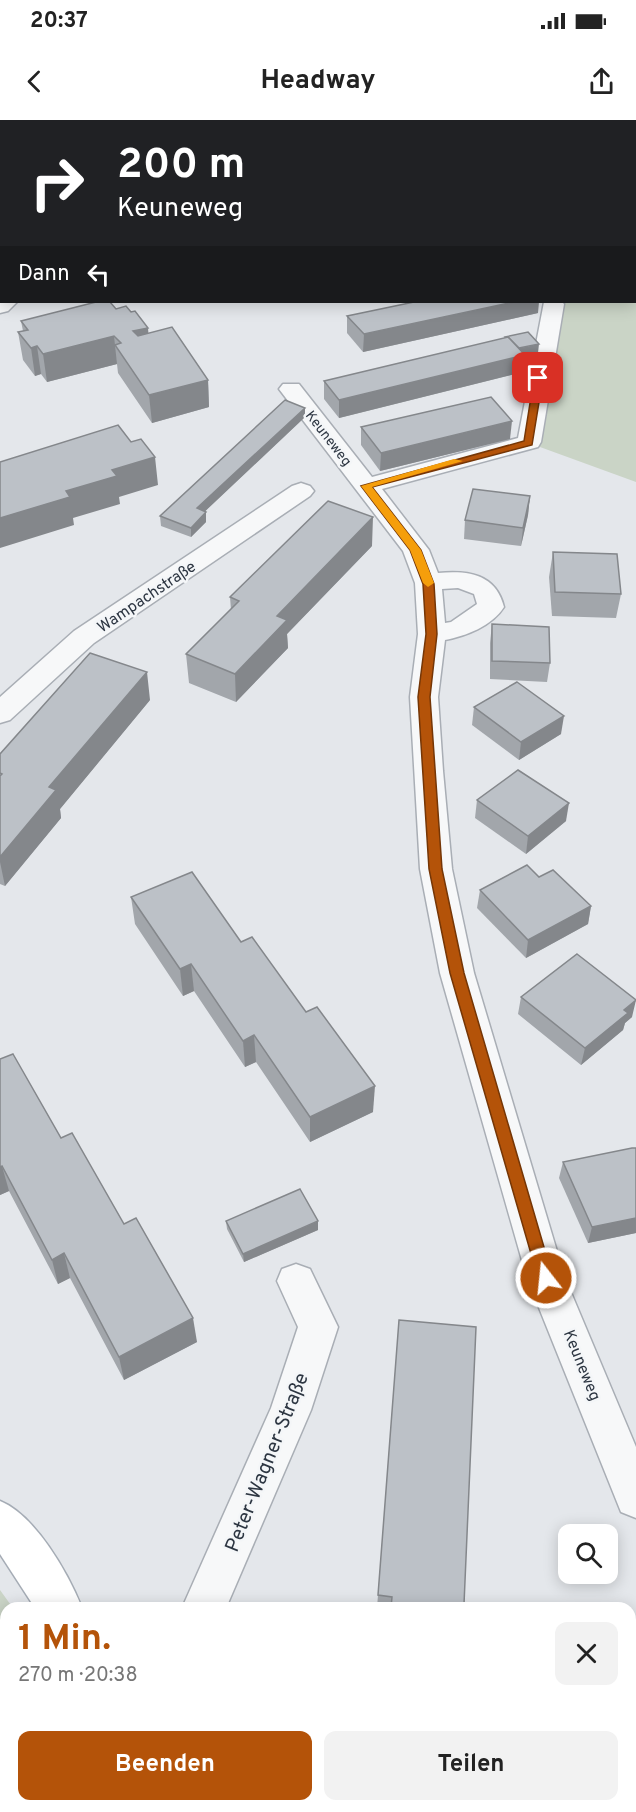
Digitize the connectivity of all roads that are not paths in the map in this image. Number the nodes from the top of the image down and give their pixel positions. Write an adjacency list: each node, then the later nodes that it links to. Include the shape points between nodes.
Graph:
1 (553, 304): 3 (street, via 529,442)
2 (291, 390): 3 (street, Keuneweg)
3 (366, 486): 5 (street, Keuneweg, via 416,550)
4 (301, 491): 7 (street, Wampachstraße, via 84,637)
5 (428, 584): 6 (street, Keuneweg); 6 (street, via 471,580 490,596 491,607 459,629)
6 (432, 634): 9 (street, Keuneweg, via 424,697 428,782 436,869 457,973 546,1278)
7 (0, 713)
8 (296, 1281): 12 (street, Peter-Wagner-Straße, via 318,1327 291,1410)
9 (636, 1497)
10 (0, 1522): 11 (main road, via 26,1552)
11 (56, 1602)
12 (207, 1602)

